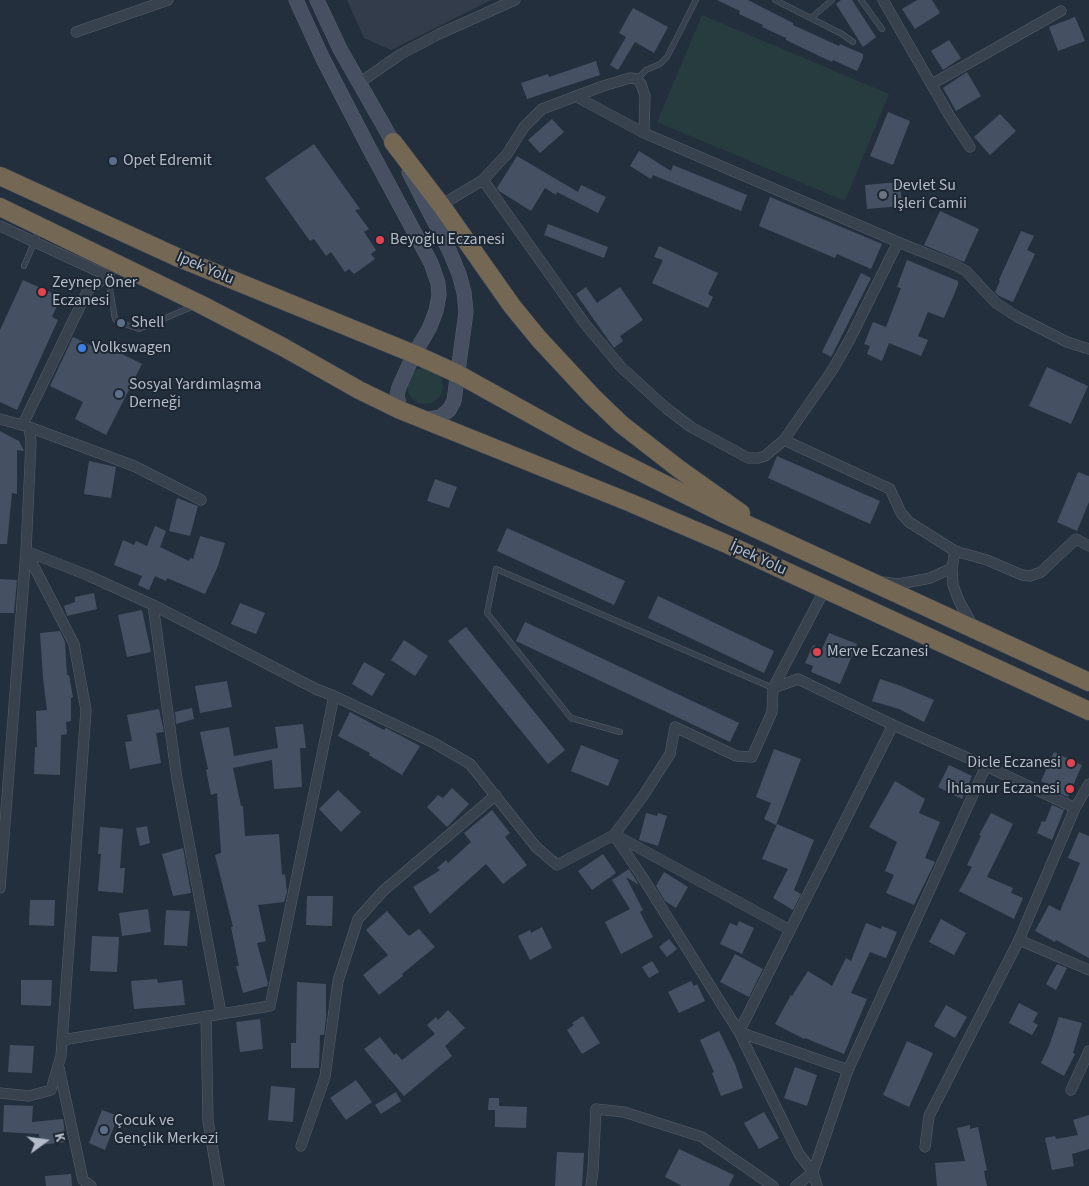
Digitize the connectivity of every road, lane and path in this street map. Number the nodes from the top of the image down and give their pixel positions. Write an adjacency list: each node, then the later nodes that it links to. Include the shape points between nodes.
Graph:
1 (168, 0): 13 (street)
2 (296, 0): 33 (main road, via 323,59 435,272 439,295 436,311)
3 (317, 0): 16 (main road)
4 (515, 0): 16 (street, via 401,54)
5 (696, 0): 15 (lane, via 664,62 646,70)
6 (775, 0): 11 (lane)
7 (832, 0): 11 (lane)
8 (861, 0): 12 (lane)
9 (883, 0): 17 (street)
10 (1061, 11): 17 (street)
11 (811, 18): 14 (lane)
12 (882, 29)
13 (76, 32)
14 (853, 42)
15 (637, 79): 18 (street, via 624,78); 19 (street, via 645,96)
16 (359, 83): 20 (main road)
17 (932, 84): 21 (street)
18 (576, 96): 19 (street); 23 (street, via 542,109)
19 (644, 133): 28 (street)
20 (393, 142): 24 (highway); 34 (main road, via 450,252 464,292 466,312)
21 (970, 147)
22 (0, 176): 33 (highway, Ipek Yolu, via 179,258)
23 (483, 180): 24 (street); 39 (street, via 605,349 666,408 691,427 748,458 765,456)
24 (441, 205): 41 (highway, via 512,306 592,396 621,424)
25 (0, 207): 27 (highway, Ipek Yolu)
26 (0, 226): 27 (street)
27 (38, 234): 29 (lane); 30 (highway, Ipek Yolu)
28 (898, 242): 32 (street, via 966,271 996,303 1016,316 1067,342); 39 (street, via 850,340)
29 (24, 266)
30 (111, 269): 31 (highway, Ipek Yolu); 31 (lane, via 115,319 121,323 139,329); 38 (street, via 88,290)
31 (200, 304): 35 (highway, Ipek Yolu)
32 (1089, 348)
33 (414, 354): 34 (highway); 35 (main road, via 399,387)
34 (458, 374): 37 (main road, via 450,410 440,417); 41 (highway, İpek Yolu, via 577,440)
35 (400, 410): 37 (highway)
36 (0, 419): 38 (street)
37 (422, 420): 47 (highway, İpek Yolu, via 631,503)
38 (26, 426): 40 (street, via 134,466); 43 (street, via 31,442)
39 (784, 440): 44 (street, via 890,488 901,513 909,522)
40 (201, 500)
41 (777, 537): 46 (highway, İpek Yolu)
42 (1089, 546): 44 (street, via 1076,539 1041,572 1030,576)
43 (26, 551): 48 (street); 60 (street); 69 (street, via 74,644 86,710)
44 (955, 551): 45 (street)
45 (952, 568): 46 (street, via 930,578 898,584); 49 (street, via 959,601)
46 (872, 582): 49 (highway, İpek Yolu)
47 (825, 589): 51 (street); 53 (highway, İpek Yolu)
48 (153, 605): 52 (street); 66 (street, via 178,779)
49 (975, 629): 50 (highway, İpek Yolu)
50 (1089, 682)
51 (773, 688): 54 (street, via 798,679); 55 (lane, via 496,569 487,613 571,718); 61 (street, via 772,712 752,757 736,756 675,727 670,754)
52 (334, 696): 58 (street, via 434,743 470,764); 66 (street, via 270,1006)
53 (1089, 711)
54 (893, 725): 56 (street); 63 (street)
55 (620, 732)
56 (986, 766): 59 (street); 72 (street)
57 (1089, 784): 59 (street)
58 (496, 795): 61 (street, via 536,847 557,865); 75 (street, via 383,891 358,920 338,981 325,1077)
59 (1075, 808): 64 (street)
60 (3, 813): 62 (street)
61 (614, 835): 63 (street); 68 (street)
62 (0, 888)
63 (790, 930): 68 (street)
64 (1019, 940): 65 (street); 76 (street, via 929,1116)
65 (1089, 970)
66 (221, 1013): 67 (street)
67 (206, 1016): 69 (street); 79 (street, via 208,1120)
68 (739, 1032): 72 (street); 77 (street, via 799,1154)
69 (62, 1040): 71 (street)
70 (1089, 1050): 73 (street)
71 (58, 1066): 74 (street, via 51,1090 30,1096); 78 (street, via 83,1180)
72 (848, 1070): 77 (street)
73 (1071, 1090)
74 (0, 1093)
75 (301, 1146)
76 (925, 1148)
77 (813, 1172): 82 (street); 83 (street)
78 (91, 1186)
79 (220, 1186)
80 (591, 1186): 81 (street, via 596,1110 624,1112 702,1137)
81 (773, 1186)
82 (796, 1186)
83 (817, 1186)

